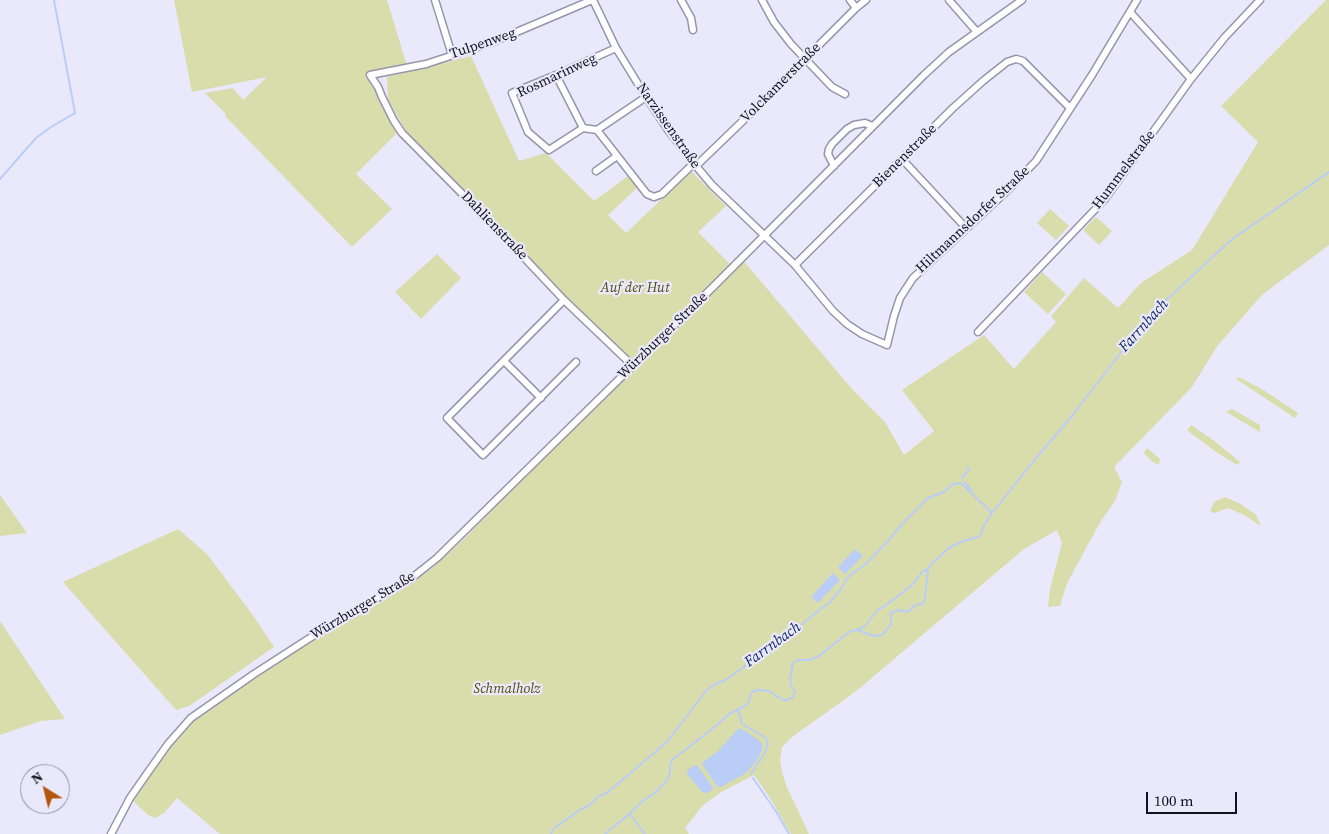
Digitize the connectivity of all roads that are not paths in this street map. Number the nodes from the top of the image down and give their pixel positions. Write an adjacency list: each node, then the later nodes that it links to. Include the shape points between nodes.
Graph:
1 (435, 0): 16 (street)
2 (592, 0): 15 (street, Narzissenstraße); 16 (street, Tulpenweg, via 511,35)
3 (681, 0): 13 (street)
4 (762, 0): 17 (street, via 774,22)
5 (850, 0): 11 (street)
6 (866, 0): 11 (street, Volckamerstraße)
7 (949, 0): 14 (street)
8 (1022, 0): 14 (street, Würzburger Straße)
9 (1137, 0): 12 (street, Hiltmannsdorfer Straße)
10 (1260, 0): 20 (street, Hummelstraße)
11 (856, 8): 17 (street, Volckamerstraße)
12 (1130, 12): 20 (street); 23 (street, Hiltmannsdorfer Straße)
13 (693, 30)
14 (977, 32): 24 (street, Würzburger Straße, via 949,52)
15 (616, 48): 19 (street, Rosmarinweg); 22 (street, Narzissenstraße)
16 (452, 55): 18 (street, Tulpenweg, via 426,64)
17 (805, 60): 21 (street, via 832,87); 29 (street, Volckamerstraße)
18 (370, 75): 35 (street, Dahlienstraße, via 402,133)
19 (556, 76): 25 (street); 25 (street, Rosmarinweg, via 512,93 528,132 549,150)
20 (1191, 80): 36 (street, Hummelstraße, via 1105,199)
21 (845, 94)
22 (646, 97): 26 (street); 29 (street, Narzissenstraße)
23 (1070, 108): 28 (street, Bienenstraße, via 1023,61 1016,59 983,81); 32 (street, Hiltmannsdorfer Straße, via 1036,160 1010,189)
24 (872, 126): 30 (street, Würzburger Straße); 30 (street, via 864,123 854,125 832,144 828,154)
25 (583, 128): 26 (street)
26 (597, 130): 27 (street)
27 (616, 156): 29 (street, Volckamerstraße, via 647,194 654,197 662,194); 31 (street)
28 (902, 159): 32 (street); 34 (street, Bienenstraße)
29 (694, 165): 33 (street, Narzissenstraße)
30 (834, 166): 33 (street, Würzburger Straße)
31 (596, 171)
32 (966, 228): 37 (street, Hiltmannsdorfer Straße, via 909,284 900,298)
33 (763, 236): 34 (street, Narzissenstraße); 40 (street, Würzburger Straße)
34 (795, 265): 37 (street, Narzissenstraße, via 847,324)
35 (564, 300): 38 (street); 40 (street, Dahlienstraße)
36 (978, 332)
37 (887, 345)
38 (504, 361): 41 (street); 41 (street, via 447,418 483,455)
39 (576, 362): 41 (street)
40 (633, 366): 42 (street, Würzburger Straße, via 437,558 413,577 287,652 191,718 146,774)
41 (541, 398)
42 (111, 834)

